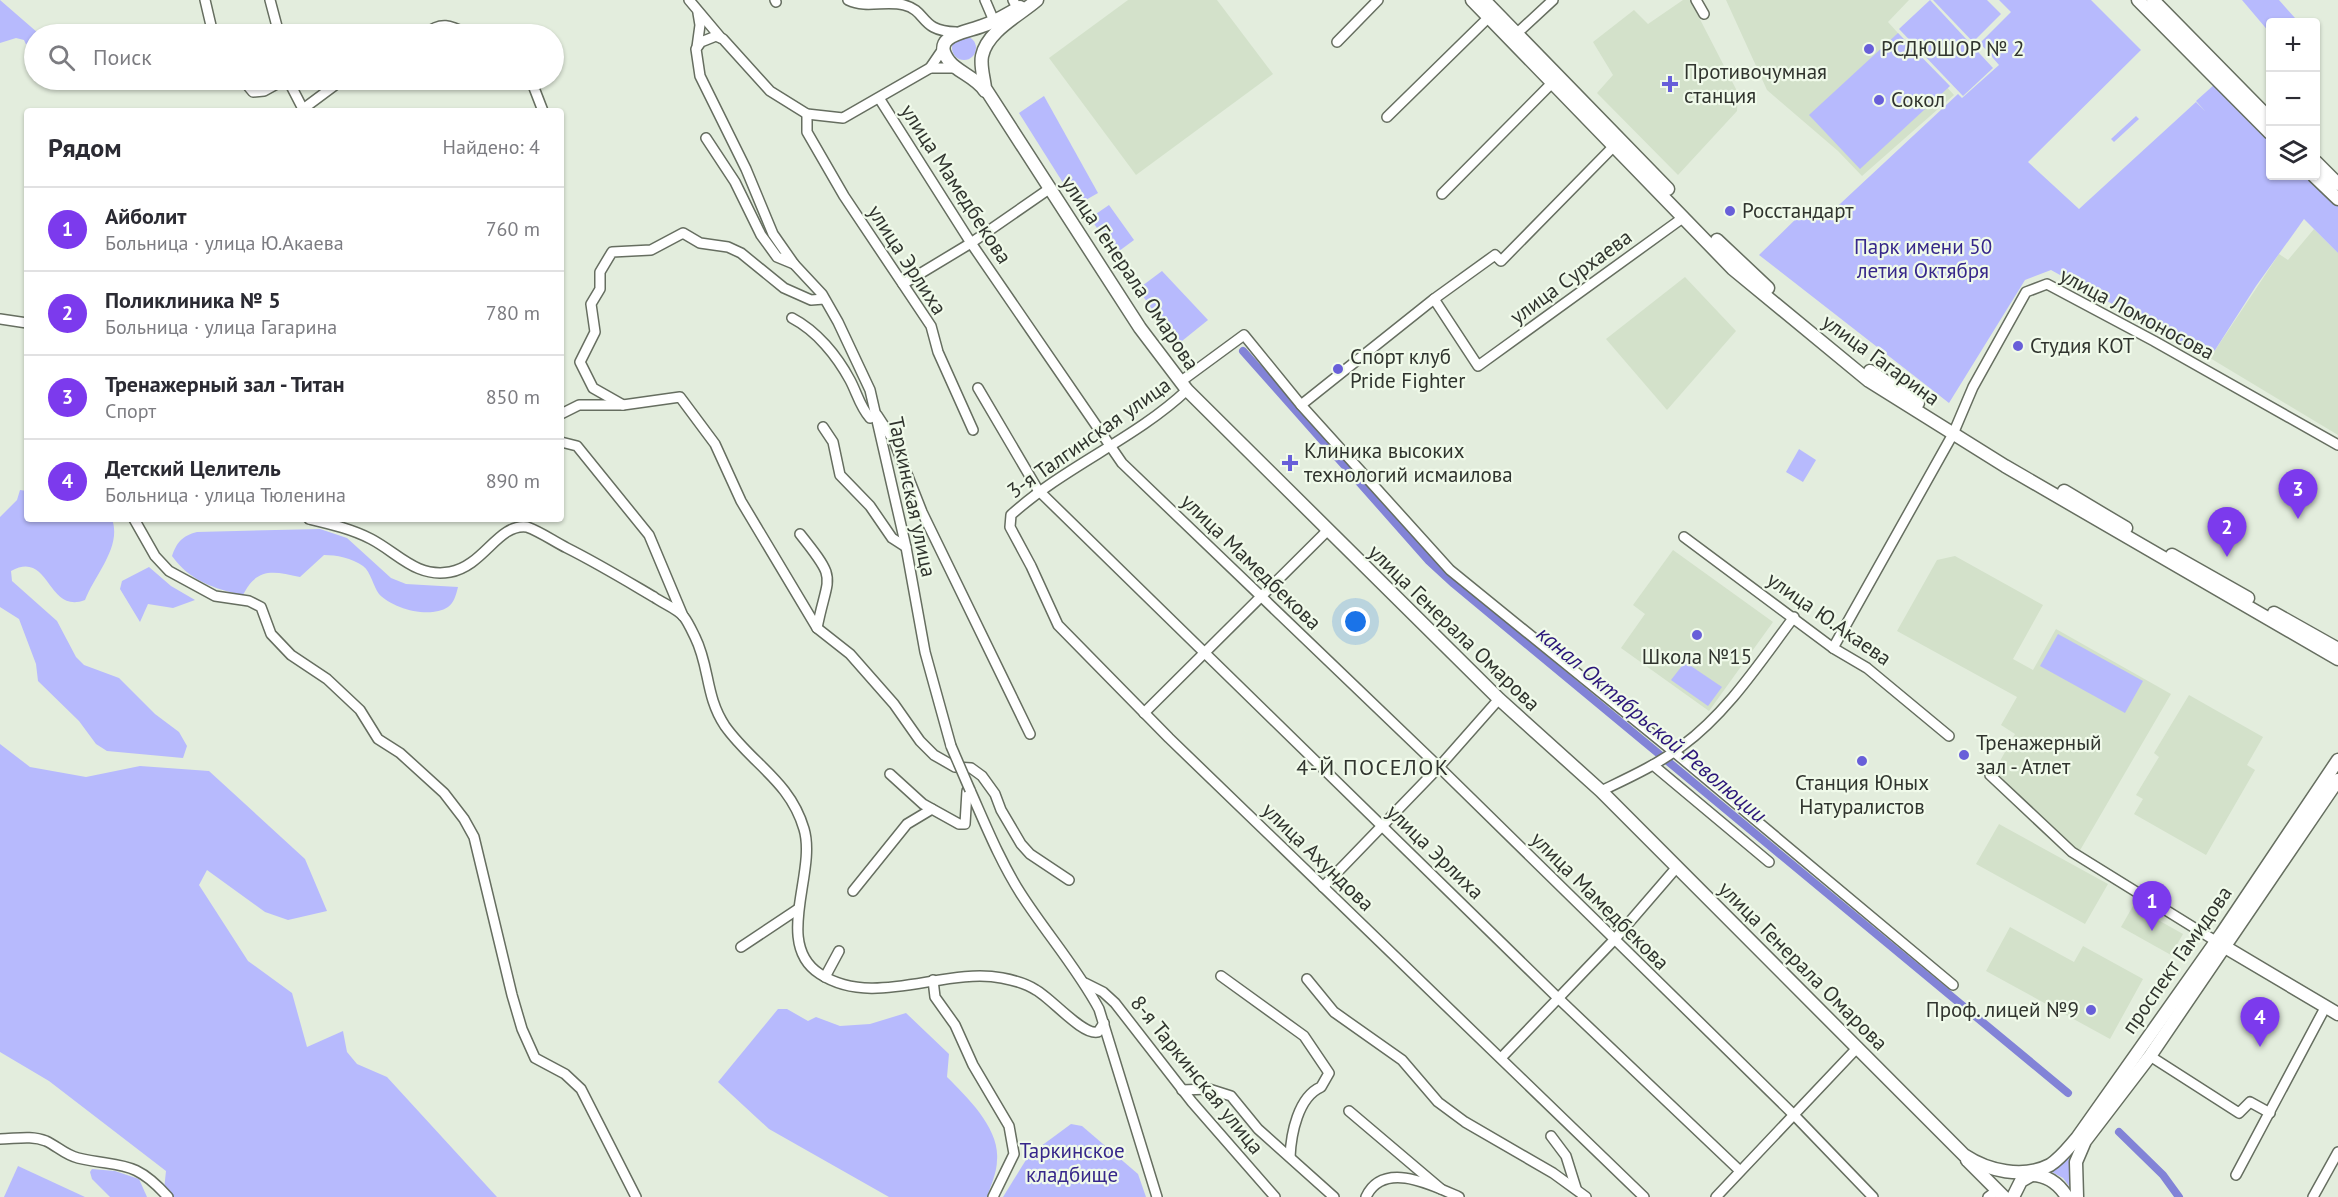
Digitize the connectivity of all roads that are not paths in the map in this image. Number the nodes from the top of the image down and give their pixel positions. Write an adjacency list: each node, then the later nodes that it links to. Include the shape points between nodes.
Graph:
1 (205, 0): 19 (street)
2 (270, 0): 20 (street)
3 (689, 0): 15 (street)
4 (848, 0): 21 (street, via 864,5 903,5 913,9 934,30)
5 (985, 0): 18 (street)
6 (1036, 0): 14 (main road); 27 (main road, via 993,36)
7 (1378, 0): 24 (street)
8 (1472, 0): 17 (main road, улица Гагарина)
9 (1484, 0): 22 (main road, улица Гагарина)
10 (1553, 0): 22 (street)
11 (1696, 0): 16 (street)
12 (2138, 0): 43 (main road)
13 (2153, 0): 40 (main road)
14 (1015, 4): 18 (main road)
15 (697, 11): 23 (street); 26 (street, Таркинская улица, via 700,25)
16 (1704, 14)
17 (1489, 17): 22 (main road, улица Гагарина); 42 (street)
18 (994, 21): 21 (main road)
19 (211, 24)
20 (276, 24)
21 (961, 31): 25 (main road); 27 (main road, via 980,39)
22 (1513, 36): 30 (main road, улица Гагарина); 69 (main road, улица Гагарина, via 1753,274 1875,375)
23 (719, 38): 26 (street, via 701,42); 41 (street, via 770,91)
24 (1337, 42)
25 (946, 44): 28 (street); 29 (main road, via 948,59)
26 (696, 49): 54 (street, Таркинская улица, via 700,76 773,234)
27 (982, 56): 29 (main road, via 974,66); 49 (main road, улица Генерала Омарова, via 985,88)
28 (930, 68): 29 (street); 36 (street)
29 (961, 69): 49 (main road, улица Генерала Омарова, via 984,89)
30 (1552, 83): 45 (main road, улица Гагарина); 50 (street)
31 (251, 90): 32 (street)
32 (266, 90)
33 (292, 90): 37 (street)
34 (329, 90): 38 (street)
35 (535, 90): 39 (street)
36 (879, 98): 41 (street, via 843,118); 53 (street, улица Мамедбекова)
37 (303, 108)
38 (307, 108)
39 (542, 108)
40 (2266, 113)
41 (807, 114): 55 (street, улица Эрлиха, via 807,132)
42 (1388, 117)
43 (2266, 128)
44 (706, 138): 54 (street, via 735,182 766,243 777,257)
45 (1614, 146): 52 (main road, улица Гагарина); 57 (street, via 1501,261 1495,255)
46 (2320, 166): 48 (main road)
47 (2318, 180): 51 (main road)
48 (2338, 184)
49 (1049, 189): 53 (street); 61 (main road, улица Генерала Омарова, via 1138,328)
50 (1442, 195)
51 (2338, 199)
52 (1684, 217): 57 (street, улица Сурхаева, via 1478,366); 69 (main road, улица Гагарина, via 1733,269 1869,381)
53 (971, 243): 55 (street); 72 (street, улица Мамедбекова)
54 (794, 264): 56 (street, Таркинская улица)
55 (903, 284): 68 (street, улица Эрлиха, via 931,326 938,352)
56 (824, 299): 63 (street, via 811,300 784,288 741,253 700,243 682,232 651,250 612,252 600,272 600,289 591,304 595,332 580,362 593,388); 66 (street, Таркинская улица, via 854,353)
57 (1434, 299): 64 (street)
58 (792, 318): 66 (street, via 821,340 850,380 863,410 870,418)
59 (0, 319): 60 (street)
60 (24, 323)
61 (1184, 386): 64 (street, 3-я Талгинская улица, via 1244,335); 72 (street, 3-я Талгинская улица); 77 (main road, улица Генерала Омарова); 89 (main road, улица Генерала Омарова)
62 (978, 388): 73 (street, улица Эрлиха)
63 (623, 405): 65 (street, via 579,405); 84 (street, via 680,397 715,444 741,501)
64 (1301, 405): 93 (street, via 1450,570)
65 (564, 412)
66 (877, 415): 80 (street, Таркинская улица); 91 (street, via 894,441 922,512)
67 (823, 427): 80 (street, via 833,442 840,475 870,506 892,538)
68 (973, 430)
69 (1954, 430): 71 (street, улица Ломоносова, via 1973,387 2026,292 2047,284); 85 (street, улица Ломоносова); 86 (main road, улица Гагарина); 88 (main road, улица Гагарина)
70 (564, 443): 82 (street, via 577,446 649,535)
71 (2338, 445)
72 (1108, 446): 73 (street, 3-я Талгинская улица); 81 (street, улица Мамедбекова)
73 (1038, 490): 74 (street, 3-я Талгинская улица); 87 (street, улица Эрлиха)
74 (1011, 515): 90 (street, улица Ахундова, via 1010,527 1058,625)
75 (136, 522): 143 (street, via 168,571 215,596 249,600 261,607 271,634 291,655 327,678 360,710 378,739 400,753 444,794 464,819 474,837 512,995 535,1058 565,1074 581,1089)
76 (319, 522): 82 (street, via 363,535 416,569 440,573 471,565 506,531 527,527 616,574)
77 (1327, 531): 81 (street); 89 (main road, улица Генерала Омарова)
78 (801, 534): 84 (street, via 819,556 829,583)
79 (1684, 537): 83 (street, улица Ю.Акаева)
80 (906, 548): 100 (street, Таркинская улица, bridge, via 925,652 951,746)
81 (1260, 596): 87 (street); 96 (street, улица Мамедбекова)
82 (683, 616): 109 (street, via 701,650 716,711 735,738 787,792 798,811 808,846)
83 (1794, 617): 85 (street, улица Ю.Акаева); 93 (street, via 1731,701)
84 (817, 628): 106 (street, via 850,654 934,755 982,776 1021,844)
85 (1833, 648): 92 (street, улица Ю.Акаева, via 1868,668)
86 (2338, 649)
87 (1206, 651): 90 (street); 103 (street, улица Эрлиха)
88 (2338, 659)
89 (1499, 699): 96 (street); 101 (main road, улица Генерала Омарова); 105 (main road, улица Генерала Омарова)
90 (1144, 713): 107 (street, улица Ахундова)
91 (1030, 734)
92 (1949, 736)
93 (1673, 751): 95 (street); 119 (street)
94 (2338, 759): 111 (main road, проспект Гамидова)
95 (1653, 765): 101 (street); 104 (street)
96 (1439, 767): 103 (street); 110 (street, улица Мамедбекова)
97 (890, 774): 102 (street)
98 (1990, 775): 111 (street, via 2072,852)
99 (2338, 780): 111 (main road, проспект Гамидова)
100 (970, 790): 102 (street, via 965,825); 118 (street, Таркинская улица, via 1001,860)
101 (1601, 791): 105 (main road, улица Генерала Омарова)
102 (932, 809): 108 (street, via 908,824)
103 (1383, 825): 107 (street); 120 (street, улица Эрлиха)
104 (1769, 862)
105 (1677, 867): 110 (street); 124 (main road, улица Генерала Омарова)
106 (1069, 880)
107 (1323, 887): 126 (street, улица Ахундова)
108 (853, 891)
109 (798, 909): 112 (street); 115 (street, via 803,957)
110 (1614, 940): 120 (street); 130 (street, улица Мамедбекова)
111 (2221, 944): 121 (main road); 125 (main road, проспект Гамидова); 137 (main road, проспект Гамидова, via 2084,1130 2057,1160)
112 (741, 947)
113 (839, 951): 115 (street)
114 (1221, 976): 134 (street, via 1304,1036 1329,1072 1322,1087 1311,1092 1297,1117)
115 (825, 977): 117 (street, via 843,986 860,988)
116 (1307, 978): 139 (street, via 1334,1012 1402,1060 1438,1102)
117 (933, 980): 123 (street, via 982,975 1005,978 1035,989 1086,1031 1098,1032); 144 (street, via 935,998 959,1033 1009,1126 1014,1154)
118 (1085, 983): 123 (street); 127 (street, 8-я Таркинская улица, via 1115,1003)
119 (1953, 985)
120 (1558, 998): 126 (street); 136 (street, улица Эрлиха)
121 (2326, 1006): 122 (main road); 129 (street)
122 (2338, 1014)
123 (1104, 1023): 145 (street)
124 (1857, 1047): 130 (street); 135 (main road, улица Генерала Омарова)
125 (2150, 1056): 129 (street, via 2239,1113 2250,1102); 156 (main road, проспект Гамидова, via 2082,1147 2076,1162)
126 (1501, 1058): 151 (street, улица Ахундова)
127 (1182, 1090): 134 (street, via 1209,1089 1231,1096 1258,1130); 146 (street, 8-я Таркинская улица)
128 (1349, 1111): 140 (street)
129 (2270, 1113): 138 (street)
130 (1795, 1116): 136 (street); 153 (street, улица Мамедбекова)
131 (1551, 1136): 139 (street, via 1566,1156)
132 (0, 1139): 142 (street, via 45,1140 79,1158 124,1164 146,1176)
133 (2338, 1152): 157 (street)
134 (1290, 1157): 147 (street)
135 (1975, 1166): 137 (main road); 141 (main road, улица Генерала Омарова)
136 (1739, 1170): 152 (street)
137 (2035, 1173): 154 (main road, проспект Гамидова, via 2017,1185); 155 (main road, via 2056,1183)
138 (2236, 1174)
139 (1576, 1188): 150 (street)
140 (1441, 1189): 148 (street, via 1404,1177 1390,1177 1370,1188); 149 (street)
141 (1996, 1195)
142 (168, 1197)
143 (636, 1197)
144 (993, 1197)
145 (1157, 1197)
146 (1275, 1197)
147 (1334, 1197)
148 (1366, 1197)
149 (1459, 1197)
150 (1586, 1197)
151 (1644, 1197)
152 (1716, 1197)
153 (1873, 1197)
154 (2013, 1197)
155 (2067, 1197)
156 (2077, 1197)
157 (2313, 1197)

